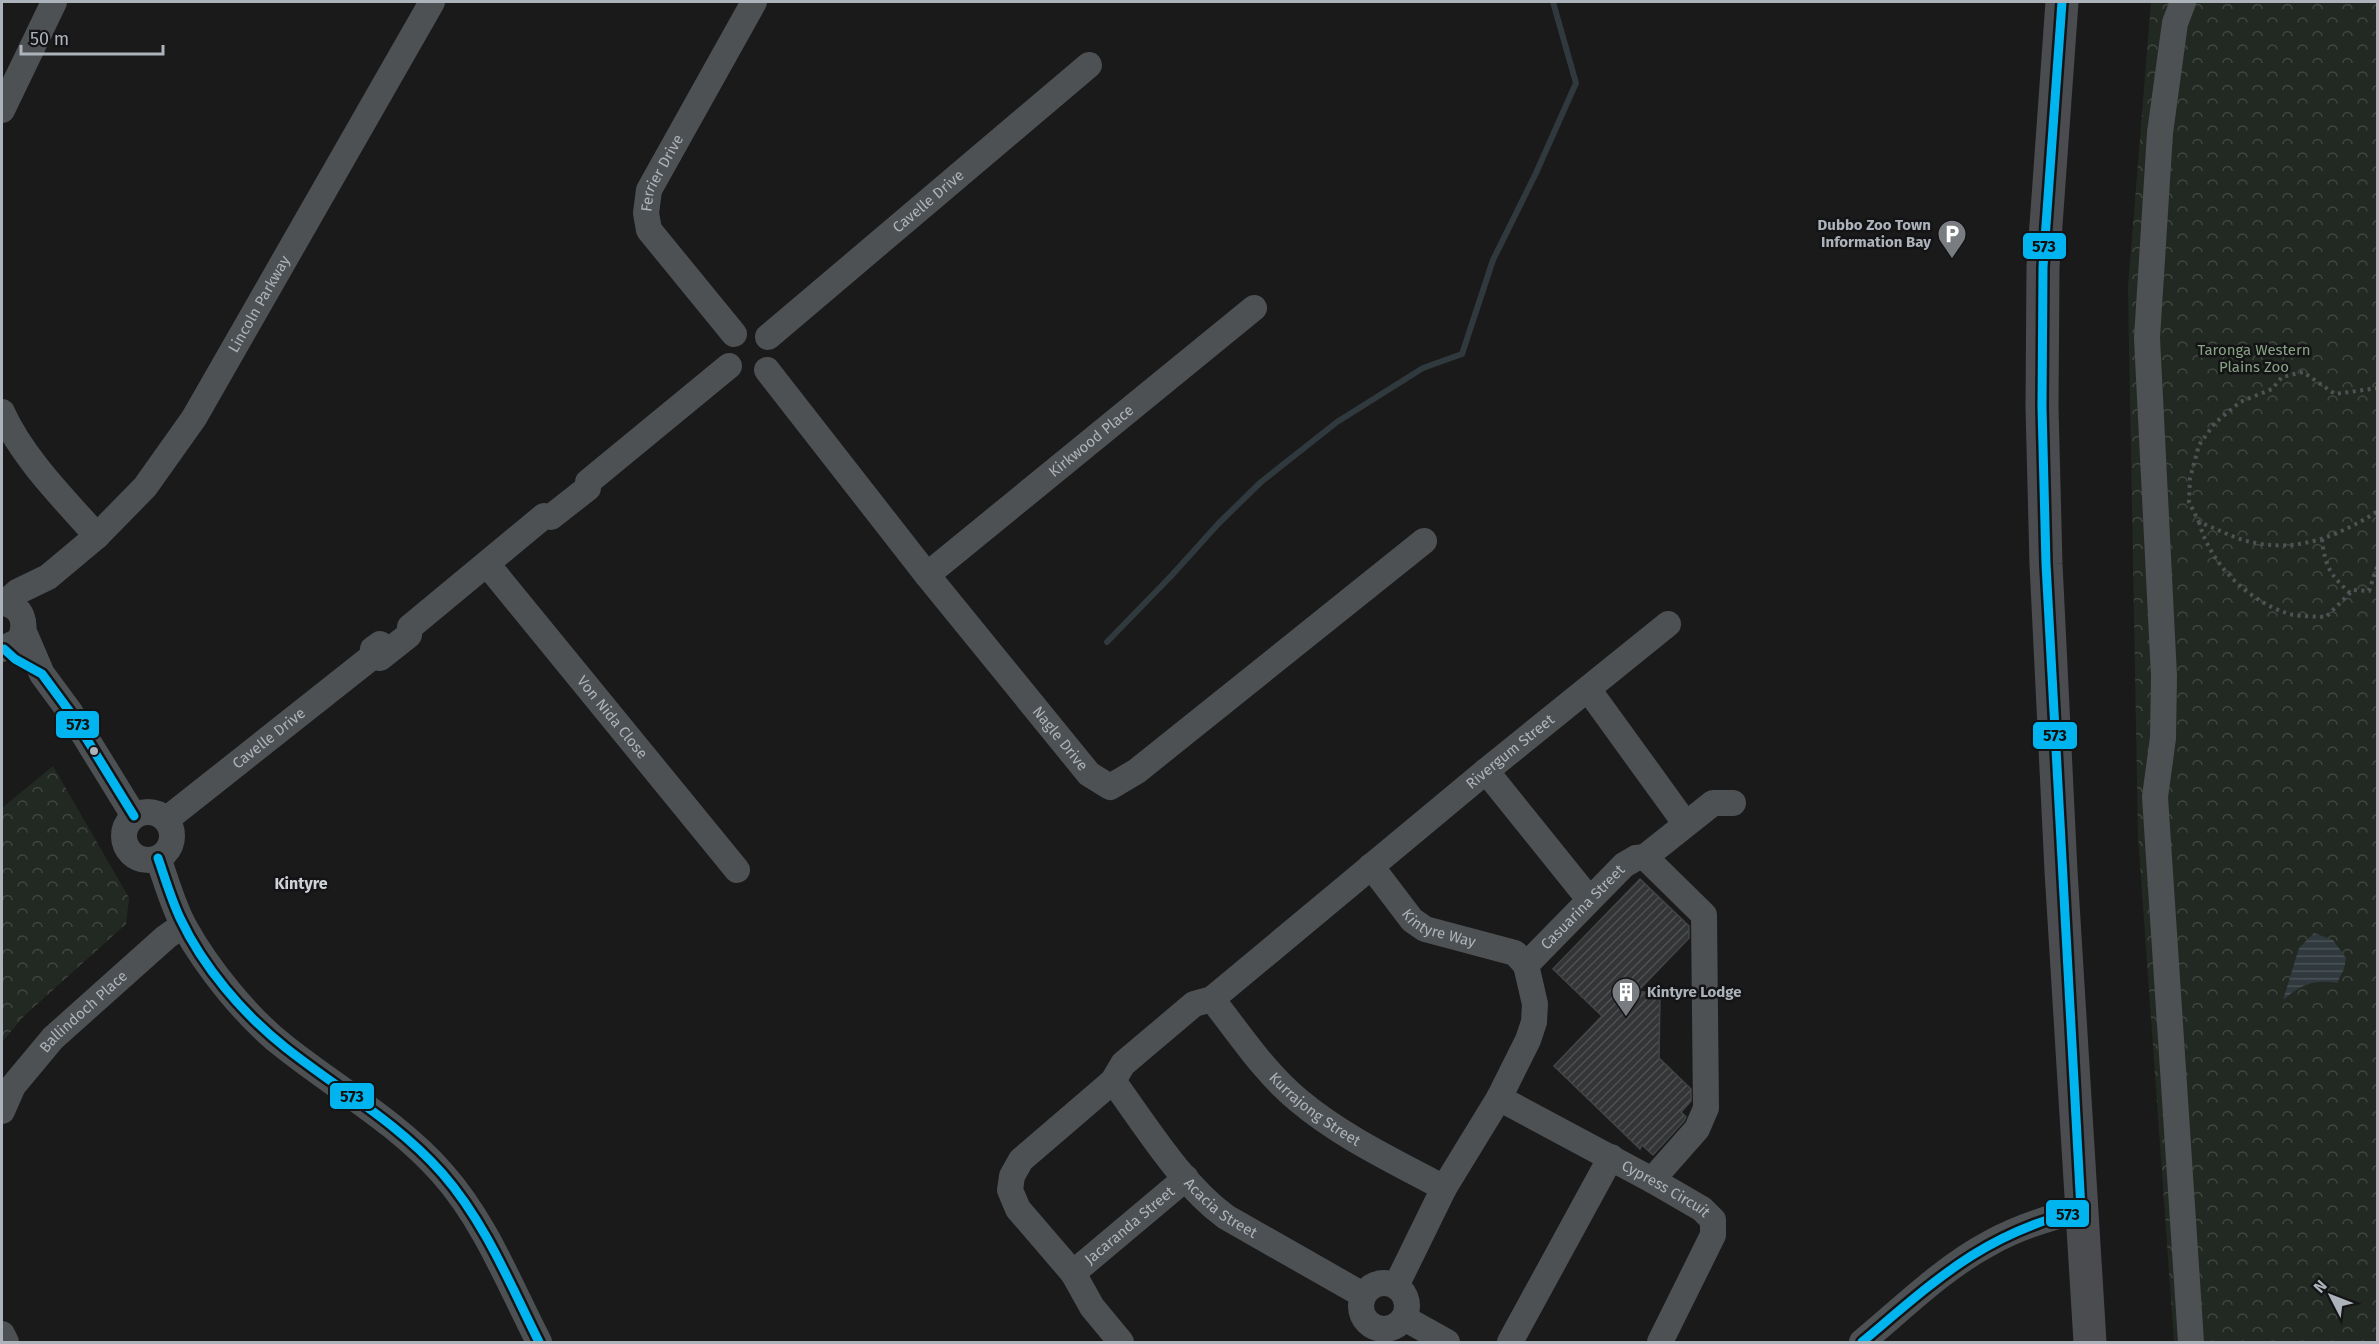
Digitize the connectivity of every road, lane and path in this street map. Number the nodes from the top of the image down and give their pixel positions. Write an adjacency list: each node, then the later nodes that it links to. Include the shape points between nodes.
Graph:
1 (54, 2): 7 (street)
2 (432, 2): 17 (street, Lincoln Parkway, via 194,418 145,487)
3 (754, 2): 9 (street, Ferrier Drive, via 649,190 646,213 649,230)
4 (2062, 2): 49 (highway, via 2043,267 2043,419 2047,586)
5 (2182, 2): 64 (street, via 2175,23 2160,133 2147,338 2164,676 2163,738 2155,797)
6 (1089, 65): 10 (street, Cavelle Drive)
7 (2, 110)
8 (1254, 308): 22 (street, Kirkwood Place)
9 (734, 334): 10 (street, via 755,329); 11 (street, via 726,346)
10 (768, 337): 12 (street, via 774,350)
11 (729, 366): 12 (street, via 747,377); 20 (street, Cavelle Drive, via 588,482 588,488 551,517 544,516)
12 (767, 370): 22 (street, Nagle Drive)
13 (2378, 388): 16 (path, via 2335,394 2303,372 2283,377 2272,389 2240,402 2215,423 2199,445 2190,478 2189,502)
14 (2, 412): 17 (street, via 45,477)
15 (2378, 511): 18 (path, via 2348,530)
16 (2199, 522): 18 (path, via 2238,538 2283,547); 23 (path, via 2204,540 2226,572 2257,600 2291,615 2326,617)
17 (97, 536): 24 (street, Lincoln Parkway, via 48,577 17,592)
18 (2322, 539): 23 (path, via 2324,560 2334,579)
19 (1424, 541): 22 (street, Nagle Drive, via 1137,771 1110,787 1089,774)
20 (487, 564): 32 (street, Cavelle Drive, via 410,627 403,625 373,649 373,656); 36 (street, Von Nida Close)
21 (2378, 564): 23 (path, via 2369,591)
22 (927, 575)
23 (2350, 593)
24 (14, 614): 26 (street, Lincoln Parkway, via 19,641); 27 (street)
25 (1668, 624): 28 (street, Rivergum Street)
26 (3, 649): 27 (street)
27 (42, 674): 31 (street)
28 (1588, 689): 29 (street, Rivergum Street); 33 (street)
29 (1486, 771): 37 (street, Rivergum Street); 38 (street)
30 (1733, 803): 33 (street, Casuarina Street, via 1713,803)
31 (134, 816): 32 (street, via 148,811); 35 (street, via 125,829 126,844 135,856)
32 (167, 819): 35 (street, via 172,841)
33 (1685, 823): 34 (street, Casuarina Street)
34 (1645, 857): 38 (street, Casuarina Street, via 1624,865); 47 (street, via 1704,915 1706,1108 1697,1129)
35 (158, 858): 39 (street)
36 (737, 870)
37 (1364, 874): 40 (street, Kintyre Way, via 1425,929 1515,953); 41 (street, Rivergum Street)
38 (1589, 898): 40 (street, Casuarina Street)
39 (183, 926): 44 (street, Ballindoch Place, via 53,1038 14,1086); 57 (street, via 255,1021 395,1129 442,1172 464,1199)
40 (1526, 964): 43 (street, via 1535,1004 1534,1022)
41 (1212, 999): 42 (street, Rivergum Street, via 1194,1004 1123,1064); 48 (street, Kurrajong Street, via 1270,1073 1297,1099 1340,1132)
42 (1113, 1082): 46 (street, Acacia Street); 50 (street, Rivergum Street, via 1021,1160 1012,1176 1010,1190 1018,1209)
43 (1499, 1098): 45 (street, Cypress Circuit); 48 (street)
44 (2, 1111)
45 (1611, 1157): 47 (street, Cypress Circuit); 60 (street)
46 (1186, 1178): 50 (street, Jacaranda Street); 52 (street, Acacia Street, via 1226,1217)
47 (1652, 1180): 61 (street, Cypress Circuit, via 1702,1209 1713,1220 1713,1235)
48 (1444, 1188): 51 (street)
49 (2081, 1210): 62 (street, via 1990,1242 1944,1274); 63 (highway)
50 (1072, 1273): 58 (street, Rivergum Street, via 1092,1307)
51 (1396, 1286): 52 (street, via 1381,1282); 53 (street, via 1405,1297)
52 (1363, 1295): 55 (street, via 1360,1302)
53 (1404, 1318): 55 (street, via 1393,1327); 59 (street)
54 (2, 1334): 56 (street)
55 (1368, 1335)
56 (6, 1342)
57 (539, 1342)
58 (1121, 1342)
59 (1448, 1342)
60 (1510, 1342)
61 (1660, 1342)
62 (1862, 1342)
63 (2090, 1342)
64 (2191, 1342)

